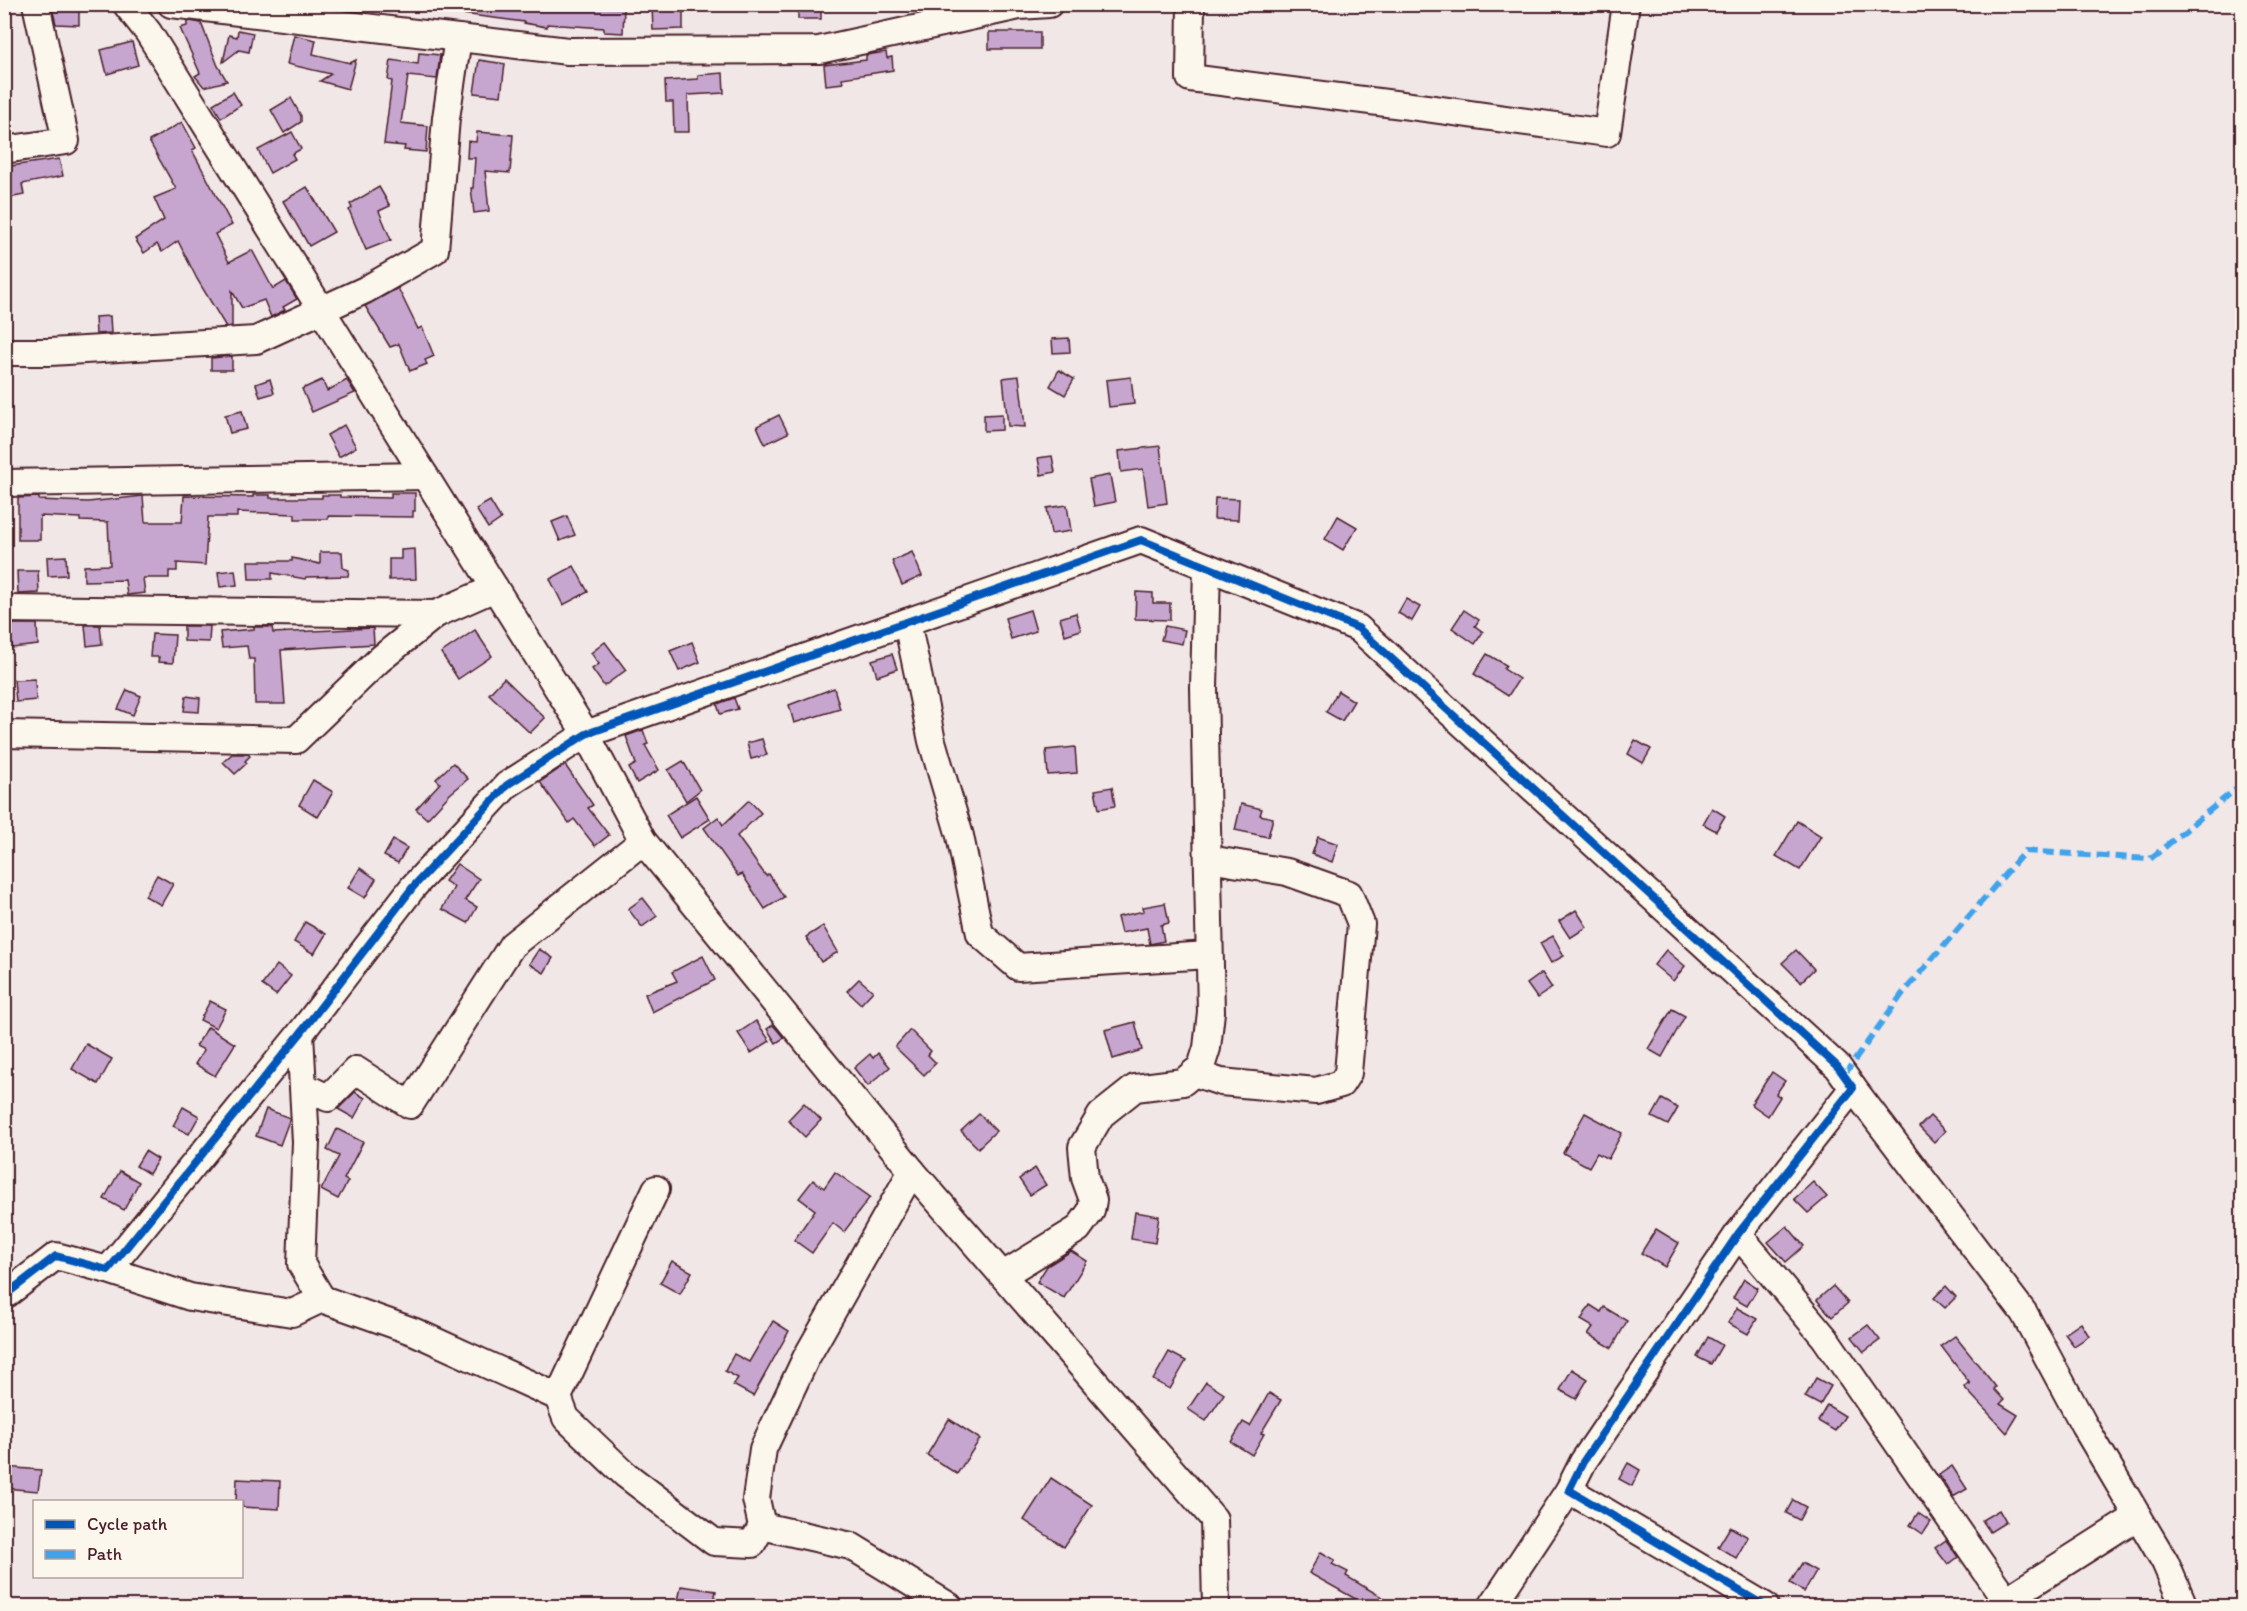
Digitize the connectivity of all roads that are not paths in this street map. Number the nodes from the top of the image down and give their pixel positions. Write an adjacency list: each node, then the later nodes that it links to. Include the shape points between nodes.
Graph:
1 (36, 4): 8 (street, via 66,141)
2 (126, 4): 9 (street, via 148,32)
3 (171, 4): 7 (street)
4 (1049, 4): 7 (street, via 1019,6 819,50 568,51)
5 (1191, 4): 6 (street, via 1190,78 1607,133)
6 (1626, 4)
7 (458, 38): 9 (street, via 446,118 435,250)
8 (4, 150)
9 (323, 311): 10 (street, via 256,340); 11 (street)
10 (4, 352)
11 (425, 476): 12 (street); 14 (street)
12 (4, 483)
13 (1207, 567): 17 (street, via 1141,540); 21 (street, via 1204,688); 26 (street, via 1358,628 1838,1067)
14 (495, 588): 16 (street); 19 (street)
15 (4, 609): 16 (street)
16 (436, 614): 18 (street, via 379,660 296,740)
17 (907, 622): 19 (street); 22 (street, via 980,934 1018,967)
18 (4, 734)
19 (586, 734): 20 (street); 23 (street, via 507,785 413,887)
20 (643, 841): 25 (street, via 512,945 410,1105 356,1070 328,1098); 27 (street)
21 (1209, 860): 22 (street); 24 (street, via 1287,872 1349,894 1360,924 1348,1073 1341,1084 1316,1091 1221,1082)
22 (1209, 955): 24 (street, via 1211,1012 1207,1048 1201,1067)
23 (300, 1034): 25 (street); 30 (street)
24 (1194, 1073): 31 (street, via 1183,1082 1135,1088 1101,1116 1082,1148 1085,1178 1093,1200 1087,1219 1078,1230)
25 (303, 1086): 33 (street, via 306,1142 301,1264)
26 (1853, 1088): 29 (street); 36 (street, via 2024,1313)
27 (912, 1171): 31 (street); 37 (street, via 806,1358 763,1449 756,1499)
28 (656, 1189): 34 (street)
29 (1738, 1234): 35 (street, via 1583,1461); 38 (street, via 1825,1338)
30 (108, 1270): 32 (street, via 56,1256); 33 (street, via 190,1297 292,1313)
31 (1003, 1275): 40 (street, via 1214,1519)
32 (4, 1296)
33 (322, 1299): 34 (street, via 415,1332)
34 (558, 1397): 37 (street, via 566,1418 626,1475 714,1542 752,1544)
35 (1569, 1490): 41 (street); 42 (street)
36 (2138, 1516): 38 (street); 43 (street, via 2165,1562)
37 (762, 1526): 39 (street, via 851,1546)
38 (2002, 1603)
39 (949, 1606)
40 (1216, 1606)
41 (1492, 1606)
42 (1765, 1606)
43 (2184, 1606)

